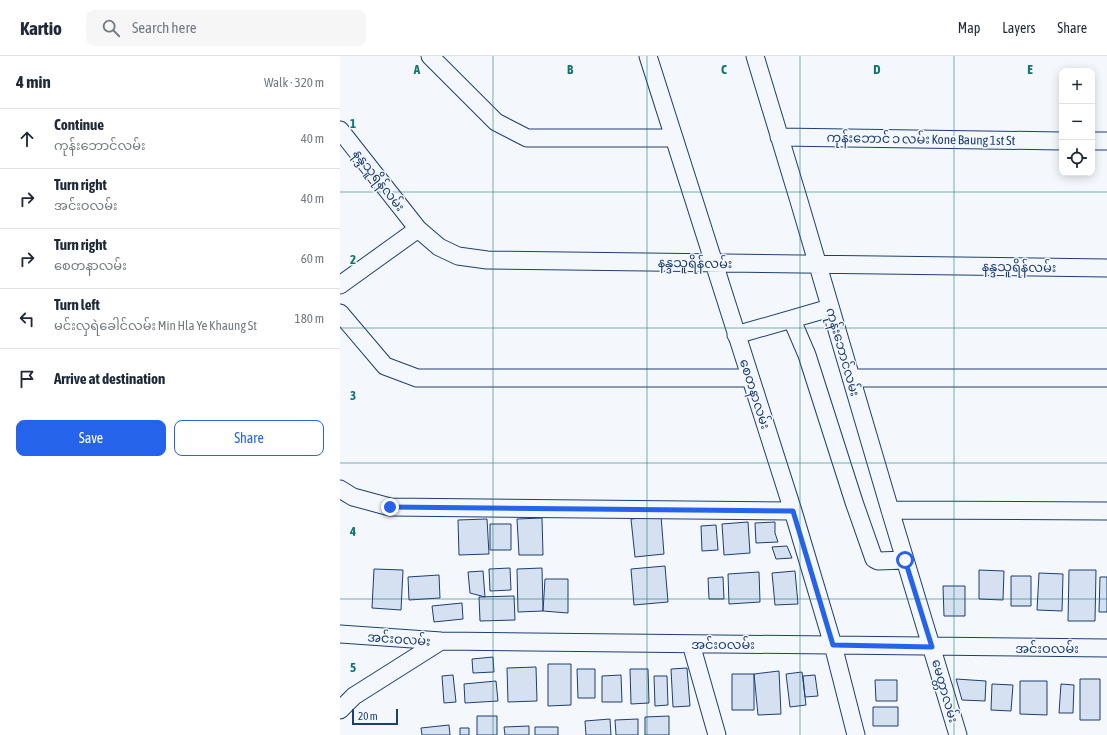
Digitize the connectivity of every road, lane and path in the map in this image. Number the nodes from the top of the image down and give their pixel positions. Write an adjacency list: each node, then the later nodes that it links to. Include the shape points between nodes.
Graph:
1 (430, 56): 6 (street, via 496,122 527,138)
2 (648, 56): 6 (street, စေတနာလမ်း)
3 (755, 56): 5 (street, ကုန်းဘောင်လမ်း)
4 (340, 130): 10 (street, နန္ဒသူရိန်လမ်း)
5 (779, 136): 7 (street, ကုန်းဘောင် ၁ လမ်း Kone Baung 1st St); 12 (street, ကုန်းဘောင်လမ်း)
6 (674, 138): 11 (street, စေတနာလမ်း)
7 (1059, 140)
8 (1095, 141): 9 (street)
9 (1107, 141)
10 (418, 229): 11 (street, နန္ဒသူရိန်လမ်း, via 439,247 458,256 487,260); 14 (street)
11 (713, 263): 12 (street, နန္ဒသူရိန်လမ်း); 18 (street, စေတနာလမ်း)
12 (818, 265): 13 (street, နန္ဒသူရိန်လမ်း); 15 (street, ကုန်းဘောင်လမ်း)
13 (1107, 268)
14 (340, 285)
15 (830, 308): 17 (street); 20 (street, ကုန်းဘောင်လမ်း)
16 (340, 313): 19 (street, via 385,366 417,378)
17 (792, 320): 18 (street); 26 (street, via 807,355 874,559)
18 (736, 335): 19 (street, စေတနာလမ်း)
19 (750, 378): 24 (street, စေတနာလမ်း)
20 (851, 378): 21 (street); 23 (street, ကုန်းဘောင်လမ်း)
21 (1107, 378)
22 (340, 489): 24 (street, via 353,497 390,507)
23 (890, 510): 25 (street); 26 (street, ကုန်းဘောင်လမ်း)
24 (793, 511): 30 (street, စေတနာလမ်း)
25 (1107, 511)
26 (905, 560): 31 (street, ကုန်းဘောင်လမ်း)
27 (340, 634): 28 (street, အင်းဝလမ်း)
28 (440, 641): 29 (street, အင်းဝလမ်း); 33 (street, via 354,696)
29 (691, 644): 30 (street, အင်းဝလမ်း); 34 (street)
30 (833, 645): 31 (street, အင်းဝလမ်း); 35 (street, စေတနာလမ်း)
31 (932, 647): 32 (street, အင်းဝလမ်း); 36 (street, မေတ္တာလမ်း)
32 (1107, 648)
33 (340, 710)
34 (717, 735)
35 (856, 735)
36 (958, 735)

